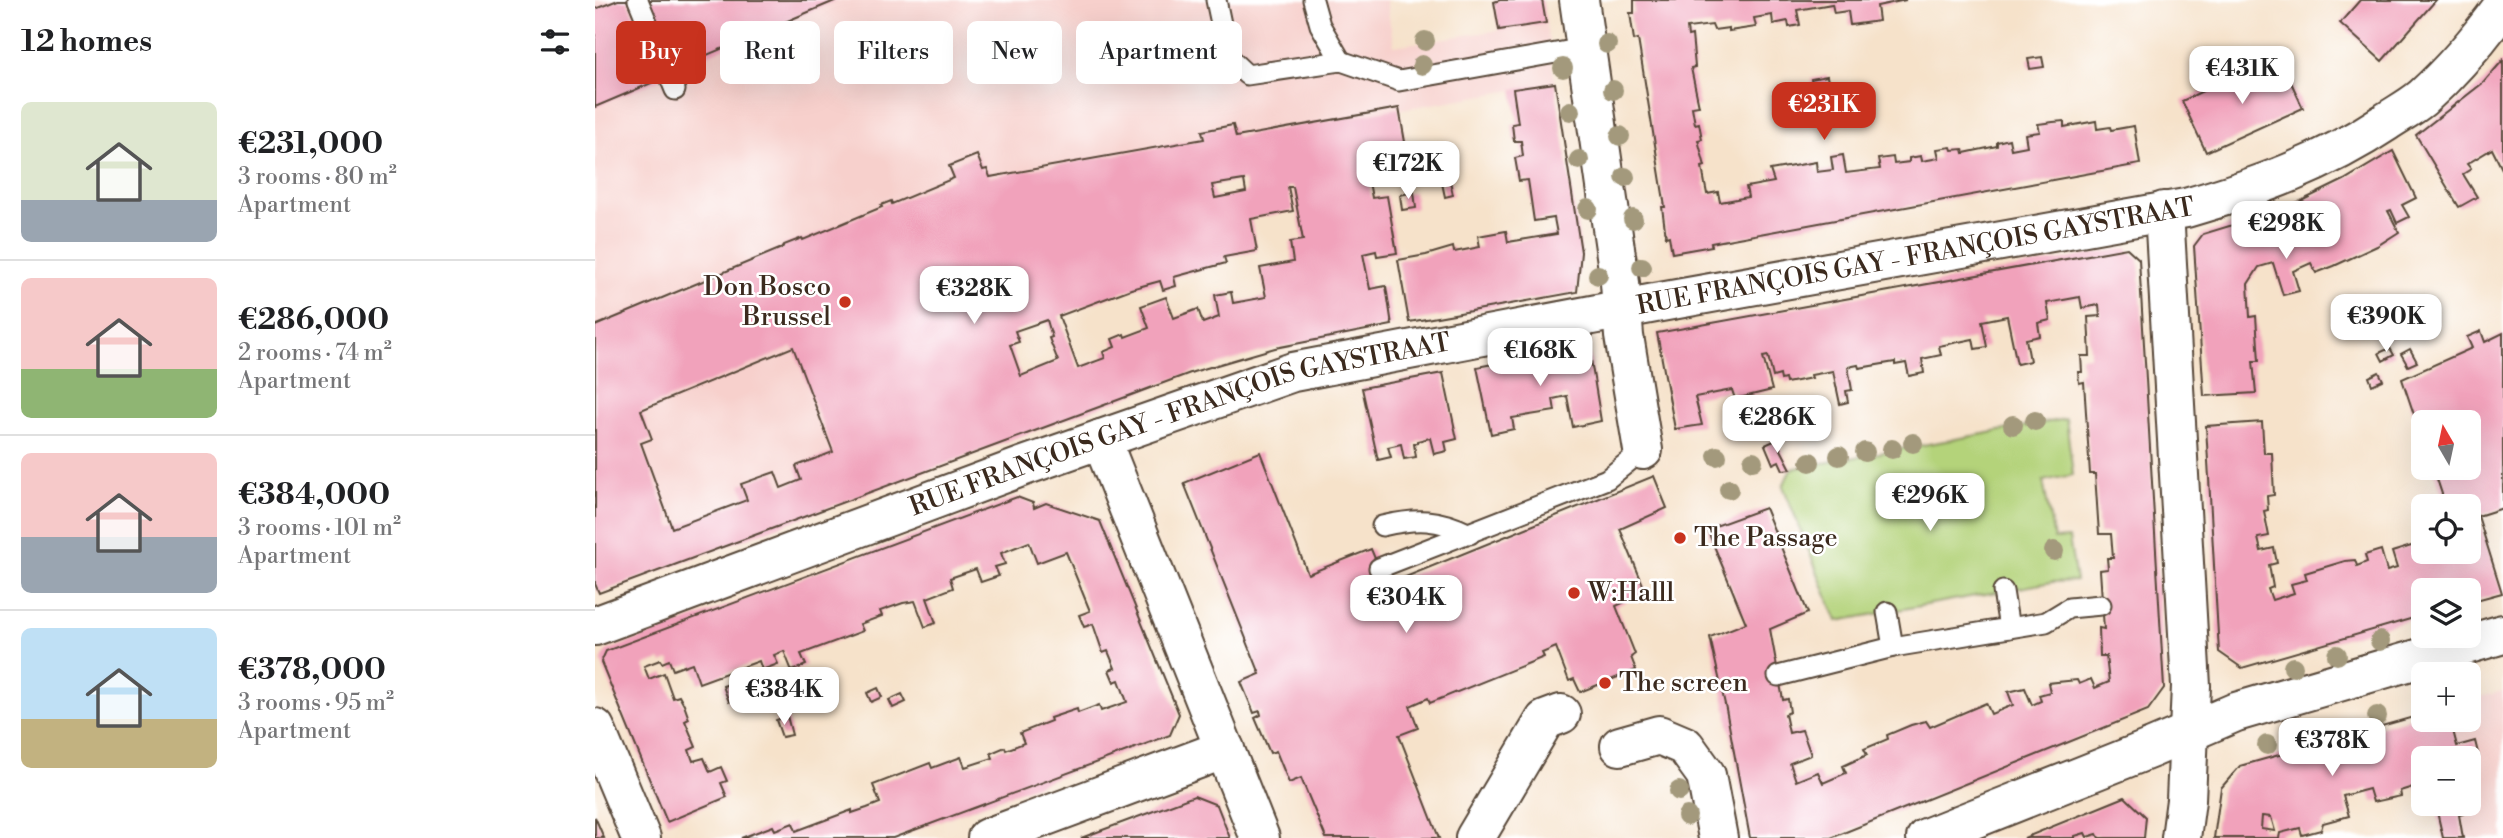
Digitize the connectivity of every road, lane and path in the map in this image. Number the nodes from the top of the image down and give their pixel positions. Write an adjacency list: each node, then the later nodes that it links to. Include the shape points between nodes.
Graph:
1 (638, 0): 8 (lane)
2 (1216, 0): 7 (lane, via 1228,57 1247,75)
3 (1313, 0): 7 (lane, via 1319,25)
4 (1579, 0): 6 (street)
5 (2503, 6): 9 (street, RUE FRANÇOIS GAY - FRANÇOIS GAYSTRAAT, via 2479,40 2420,99 2358,140 2284,177)
6 (1584, 48): 7 (lane, via 1399,81); 10 (street)
7 (1341, 61)
8 (675, 90)
9 (2164, 211): 10 (street, RUE FRANÇOIS GAY - FRANÇOIS GAYSTRAAT); 26 (street, via 2175,601 2192,686)
10 (1621, 310): 11 (street, RUE FRANÇOIS GAY - FRANÇOIS GAYSTRAAT, via 1293,372); 12 (street)
11 (1101, 439): 19 (street, RUE FRANÇOIS GAY - FRANÇOIS GAYSTRAAT); 28 (street)
12 (1643, 450): 14 (lane, via 1607,479)
13 (1382, 526): 14 (lane, via 1426,520)
14 (1470, 534): 15 (lane)
15 (1379, 568)
16 (2003, 591): 20 (lane)
17 (2101, 605): 20 (lane, via 2069,608 2046,622)
18 (1887, 612): 22 (lane)
19 (595, 626)
20 (2009, 628): 22 (lane)
21 (2503, 634): 26 (street, via 2236,712)
22 (1893, 647): 23 (lane)
23 (1778, 676)
24 (1561, 713): 32 (street, via 1545,720)
25 (595, 729): 29 (street)
26 (2189, 732): 34 (street); 35 (street)
27 (1620, 746): 33 (street, via 1659,735 1685,746 1706,775)
28 (1225, 749): 30 (street); 31 (street)
29 (641, 838)
30 (987, 838)
31 (1261, 838)
32 (1475, 838)
33 (1718, 838)
34 (1926, 838)
35 (2181, 838)

